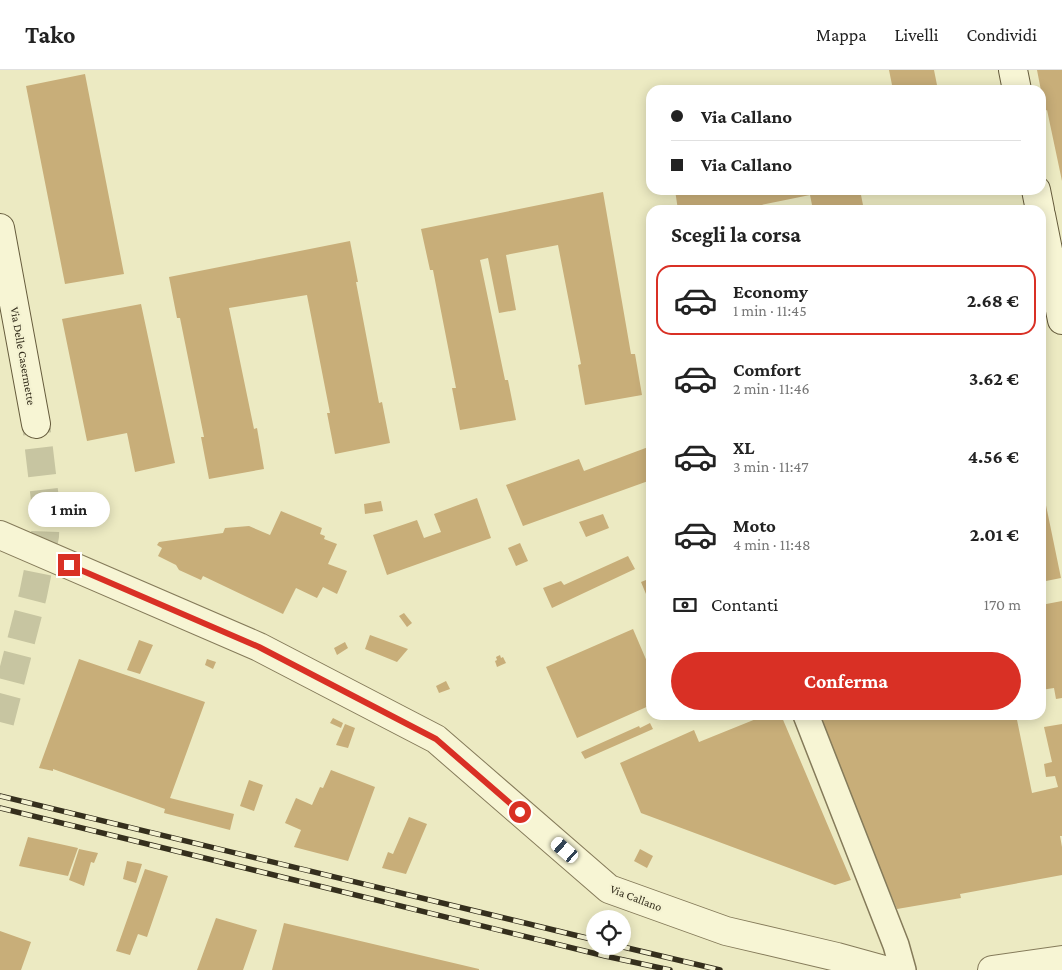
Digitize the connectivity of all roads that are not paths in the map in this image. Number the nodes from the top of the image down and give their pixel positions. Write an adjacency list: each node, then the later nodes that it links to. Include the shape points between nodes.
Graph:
1 (1013, 70): 2 (street)
2 (1016, 85)
3 (0, 228): 6 (street, Via Delle Casermette)
4 (1046, 240): 5 (street)
5 (1062, 320)
6 (36, 424)
7 (0, 535): 10 (street, Via Callano, via 259,647 436,739 609,889 726,932)
8 (808, 720): 11 (street)
9 (1062, 960): 12 (street)
10 (884, 970)
11 (903, 970)
12 (992, 970)

